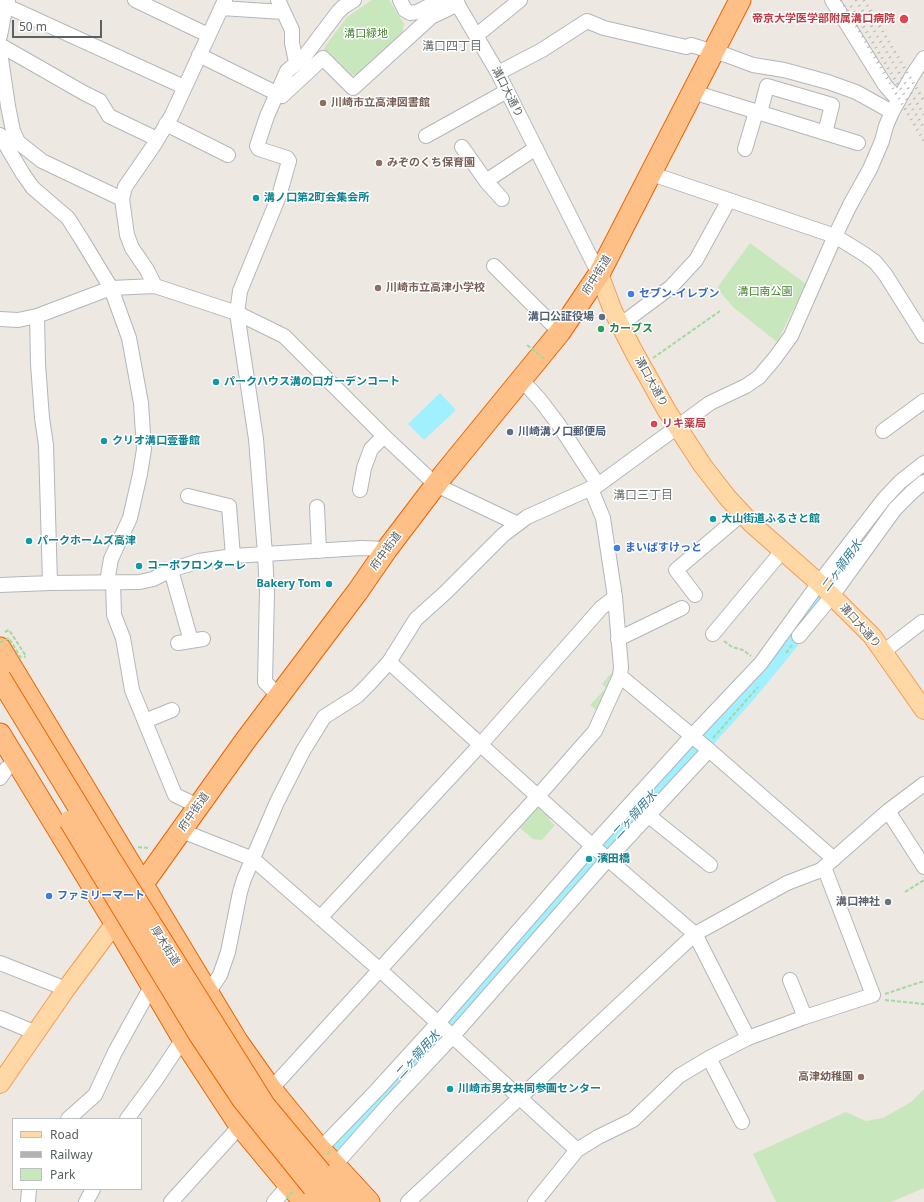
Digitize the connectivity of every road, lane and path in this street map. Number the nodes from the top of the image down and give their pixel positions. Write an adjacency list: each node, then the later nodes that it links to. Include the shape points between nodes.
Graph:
1 (135, 0): 14 (street)
2 (354, 0): 20 (street, via 338,12 304,57)
3 (400, 0): 4 (street, via 405,10 410,13)
4 (441, 0)
5 (520, 0): 12 (street)
6 (740, 0): 17 (highway, 府中街道)
7 (832, 0): 26 (street, via 885,85)
8 (456, 2): 12 (street, 溝口大通り); 25 (street, via 431,17 353,88 322,58 282,96)
9 (5, 3): 13 (street); 22 (street)
10 (223, 4): 11 (street); 14 (street)
11 (281, 6): 20 (street, via 292,30)
12 (476, 35): 21 (street, 溝口大通り)
13 (0, 36)
14 (208, 36): 18 (street)
15 (0, 45): 32 (street, via 100,101 109,116)
16 (0, 52): 31 (street, via 8,106)
17 (714, 52): 21 (street, via 604,28 588,21 542,50); 24 (highway, 府中街道); 26 (street, via 753,65 828,82)
18 (199, 55): 22 (street); 25 (street)
19 (924, 58): 26 (street)
20 (296, 62): 25 (street, via 287,71)
21 (498, 73): 23 (street, 溝口大通り)
22 (184, 87): 28 (street)
23 (508, 91): 30 (street); 35 (street, 溝口大通り)
24 (693, 92): 27 (street); 38 (highway, 府中街道)
25 (277, 94): 49 (street, via 257,146 289,161 279,196 240,291)
26 (895, 106): 43 (street, via 870,169)
27 (758, 112): 29 (street); 29 (street, via 768,86 832,105); 36 (street)
28 (166, 124): 32 (street); 37 (street)
29 (825, 133): 33 (street)
30 (426, 136)
31 (7, 139): 40 (street, via 18,142 42,161); 47 (street, via 23,174 33,188 68,218)
32 (157, 140): 40 (street, via 125,187)
33 (858, 143)
34 (462, 147): 39 (street)
35 (536, 148): 39 (street); 45 (street, 溝口大通り)
36 (745, 149)
37 (228, 155)
38 (652, 174): 42 (street); 45 (highway, 府中街道)
39 (486, 181): 41 (street)
40 (122, 199): 46 (street, via 127,235)
41 (502, 199)
42 (729, 200): 43 (street); 52 (street, via 696,260 671,287)
43 (835, 236): 54 (street, via 875,262); 60 (street, via 791,336 775,358 759,377 710,403)
44 (494, 266): 53 (street)
45 (599, 274): 52 (main road, 溝口大通り); 53 (highway, 府中街道)
46 (155, 286): 47 (street); 49 (street)
47 (111, 288): 50 (street); 78 (street, via 128,338 141,403 144,449 130,518 111,559)
48 (720, 311): 57 (path)
49 (236, 313): 62 (street, via 284,336); 75 (street, via 256,439)
50 (37, 316): 51 (street, via 18,320); 79 (street, via 38,364 46,445)
51 (0, 319)
52 (620, 324): 57 (main road, 溝口大通り)
53 (560, 332): 58 (highway, 府中街道)
54 (924, 336)
55 (527, 345): 56 (path, bridge)
56 (546, 360)
57 (642, 366): 60 (main road, 溝口大通り)
58 (521, 380): 65 (highway, 府中街道); 66 (street, via 559,425)
59 (924, 401): 61 (street)
60 (677, 426): 66 (street); 70 (main road, 溝口大通り, via 703,466)
61 (882, 431)
62 (384, 436): 65 (street); 67 (street, via 371,450)
63 (924, 463): 81 (street, via 884,498)
64 (924, 482): 81 (street, via 895,509)
65 (436, 485): 71 (street); 72 (highway, 府中街道)
66 (594, 487): 71 (street, via 527,517); 83 (street, via 603,518)
67 (360, 490)
68 (188, 496): 76 (street, via 229,506)
69 (317, 507): 74 (street)
70 (742, 514): 73 (main road, 溝口大通り); 82 (street, via 676,570)
71 (518, 524): 94 (street, via 503,535 416,619)
72 (387, 550): 74 (street, via 361,548); 98 (highway, 府中街道)
73 (782, 550): 81 (main road, 溝口大通り); 86 (street)
74 (318, 551): 75 (street)
75 (265, 554): 76 (street); 98 (street, via 265,682)
76 (233, 556): 77 (street, via 199,561)
77 (171, 570): 78 (street, via 140,582); 89 (street)
78 (110, 582): 79 (street); 102 (street, via 114,615 123,638 132,690)
79 (50, 583): 80 (street)
80 (0, 585)
81 (825, 590): 87 (street); 92 (main road, 溝口大通り, via 872,636); 95 (street)
82 (695, 595)
83 (615, 597): 88 (street); 105 (street, via 596,614)
84 (682, 608): 88 (street)
85 (922, 622): 92 (street)
86 (713, 633): 95 (path)
87 (799, 636)
88 (618, 638): 96 (street)
89 (191, 641)
90 (0, 643): 93 (path, bridge, via 9,638)
91 (0, 648): 111 (highway)
92 (883, 652): 101 (main road, 溝口大通り)
93 (21, 658)
94 (389, 662): 105 (street); 117 (street, via 357,696 324,717 277,802)
95 (761, 663): 104 (street)
96 (620, 676): 104 (street); 109 (street, via 595,731)
97 (0, 678): 154 (highway, 厚木街道, bridge, via 265,1106)
98 (278, 695): 110 (highway, 府中街道)
99 (0, 704): 154 (highway, 厚木街道, bridge, via 199,1034 243,1100)
100 (172, 710): 102 (street)
101 (924, 710)
102 (145, 721): 110 (street, via 175,795)
103 (0, 734): 106 (highway)
104 (700, 743): 113 (street); 116 (street); 118 (street)
105 (480, 744): 109 (street); 124 (street)
106 (17, 763): 107 (street, via 7,768); 114 (highway)
107 (0, 778)
108 (924, 784): 112 (street)
109 (538, 796): 116 (street); 128 (street)
110 (198, 806): 115 (highway, 府中街道)
111 (96, 807): 114 (highway, via 85,823); 122 (highway)
112 (888, 811): 118 (street); 120 (street)
113 (649, 816): 116 (street); 119 (street)
114 (58, 831): 125 (highway)
115 (182, 831): 117 (street); 122 (highway, 府中街道)
116 (600, 853): 126 (street); 138 (street); 138 (street)
117 (253, 859): 124 (street); 133 (street, via 240,892 228,952 220,975)
118 (829, 863): 126 (street, via 821,870 788,883); 134 (street)
119 (710, 865)
120 (924, 867)
121 (924, 880): 123 (path)
122 (143, 884): 125 (highway, 府中街道); 133 (highway)
123 (905, 892)
124 (320, 918): 128 (street)
125 (115, 923): 131 (highway); 132 (main road, 府中街道)
126 (695, 934): 140 (street); 146 (street)
127 (0, 963): 132 (street)
128 (380, 970): 138 (street); 144 (street)
129 (790, 980): 136 (street)
130 (924, 981): 134 (path)
131 (151, 987): 141 (highway); 148 (street, via 115,1052 95,1095)
132 (66, 989): 139 (main road, 府中街道)
133 (208, 993): 144 (highway, via 237,1041)
134 (873, 995): 135 (path, via 879,1000); 136 (street)
135 (924, 1004)
136 (806, 1017): 140 (street)
137 (0, 1018): 139 (street)
138 (444, 1029): 145 (street); 146 (street); 147 (street)
139 (36, 1033): 143 (main road, 府中街道)
140 (748, 1038): 142 (street)
141 (183, 1039): 149 (street); 151 (highway)
142 (709, 1058): 150 (street); 153 (street, via 679,1076 632,1120)
143 (0, 1084)
144 (271, 1089): 152 (highway)
145 (376, 1090): 147 (street); 152 (street)
146 (519, 1098): 153 (street); 164 (street)
147 (389, 1104): 154 (street)
148 (69, 1118)
149 (128, 1118)
150 (742, 1122)
151 (240, 1126): 154 (highway); 159 (street)
152 (320, 1149): 154 (highway)
153 (577, 1150): 165 (street)
154 (310, 1188): 160 (street); 161 (highway, 厚木街道); 162 (highway, 厚木街道); 163 (highway)
155 (29, 1190): 157 (street)
156 (92, 1190): 158 (street)
157 (28, 1202)
158 (86, 1202)
159 (171, 1202)
160 (274, 1202)
161 (328, 1202)
162 (348, 1202)
163 (369, 1202)
164 (408, 1202)
165 (535, 1202)

